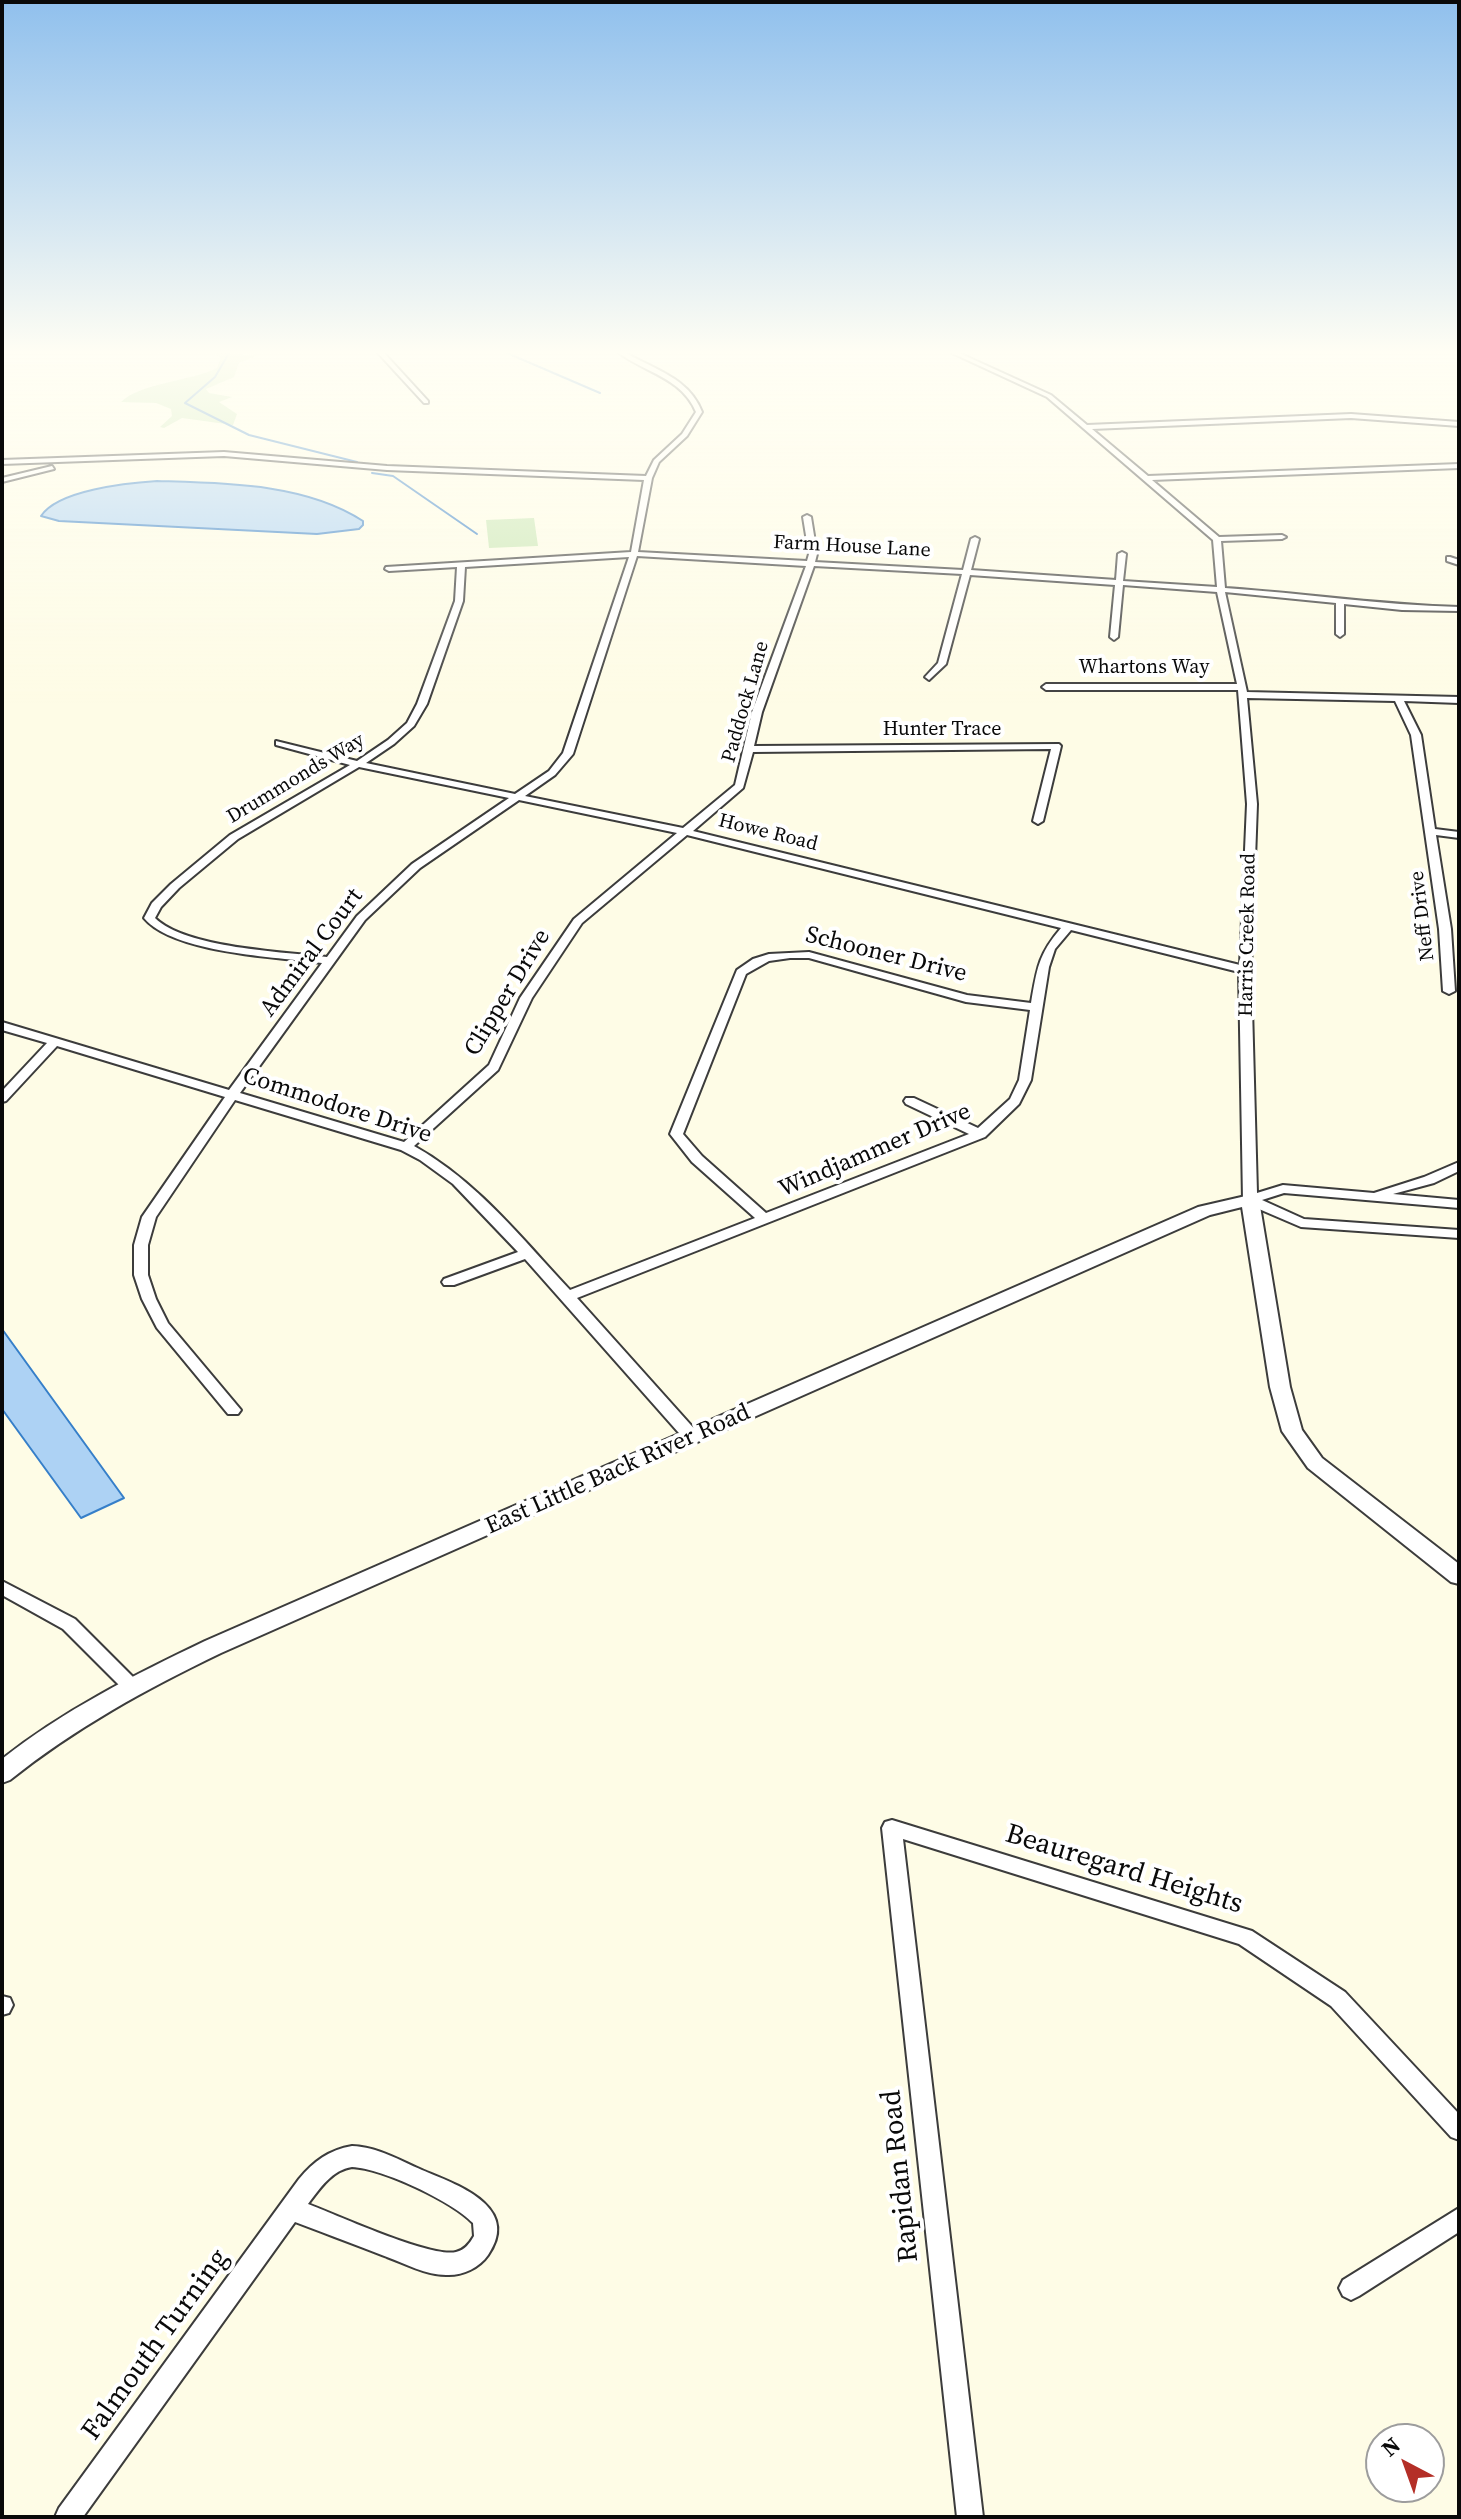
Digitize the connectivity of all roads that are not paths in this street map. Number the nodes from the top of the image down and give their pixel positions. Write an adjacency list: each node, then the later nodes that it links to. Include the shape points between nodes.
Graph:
1 (21, 471): 7 (street)
2 (45, 471): 7 (street)
3 (454, 471): 8 (street)
4 (652, 471): 8 (street)
5 (1140, 471): 9 (street)
6 (1341, 471): 9 (street)
7 (27, 474): 10 (street)
8 (648, 478): 15 (street, Admiral Court)
9 (1149, 478): 14 (street)
10 (2, 480)
11 (807, 517): 18 (street)
12 (1282, 537): 14 (street)
13 (975, 539): 22 (street)
14 (1217, 539): 24 (street, Harris Creek Road)
15 (634, 554): 18 (street, Farm House Lane); 20 (street, Farm House Lane); 37 (street, Admiral Court, via 568,754)
16 (1122, 554): 23 (street)
17 (1450, 559): 19 (street)
18 (810, 562): 22 (street, Farm House Lane); 35 (street, Paddock Lane, via 757,712)
19 (1459, 563)
20 (461, 564): 21 (street, Farm House Lane); 36 (street, Drummonds Way, via 459,601 422,704 411,724)
21 (389, 569)
22 (964, 572): 23 (street, Farm House Lane); 29 (street, via 942,664)
23 (1119, 583): 24 (street, Farm House Lane); 28 (street)
24 (1221, 589): 25 (street, Farm House Lane); 31 (street, Harris Creek Road)
25 (1340, 602): 26 (street, Farm House Lane); 27 (street)
26 (1459, 609)
27 (1340, 634)
28 (1114, 637)
29 (929, 677)
30 (1046, 687): 31 (street, Whartons Way)
31 (1242, 691): 32 (street, Whartons Way); 46 (street, Harris Creek Road, via 1252,804)
32 (1398, 699): 33 (street, Whartons Way); 39 (street, Neff Drive, via 1416,735)
33 (1459, 700)
34 (279, 743): 36 (street, Howe Road)
35 (752, 749): 38 (street, Hunter Trace, via 1056,746); 40 (street, Paddock Lane, via 740,786)
36 (358, 764): 37 (street, Howe Road); 45 (street, Drummonds Way, via 234,837 175,886 149,918 155,928 180,936)
37 (519, 797): 40 (street, Howe Road); 45 (street, Admiral Court, via 395,883)
38 (1038, 821)
39 (1431, 831): 41 (street); 43 (street, Neff Drive)
40 (686, 832): 42 (street, Howe Road); 55 (street, Clipper Drive, via 578,921 526,998 494,1067)
41 (1459, 835)
42 (1070, 925): 46 (street, Howe Road); 48 (street, Windjammer Drive, via 1050,948)
43 (1445, 929): 44 (street); 47 (street, Neff Drive)
44 (1459, 931)
45 (330, 961): 51 (street, Admiral Court)
46 (1245, 970): 58 (street, Harris Creek Road)
47 (1449, 991)
48 (1036, 1007): 54 (street, Windjammer Drive, via 1025,1080 1015,1101); 60 (street, Schooner Drive, via 966,998 809,955 776,955 751,964 741,972 676,1134)
49 (2, 1026): 50 (street, Commodore Drive)
50 (55, 1042): 51 (street, Commodore Drive); 52 (street)
51 (232, 1095): 55 (street, Commodore Drive); 65 (street, Admiral Court, via 149,1217 141,1245 141,1275 162,1325)
52 (2, 1098)
53 (910, 1101): 54 (street)
54 (980, 1134): 60 (street, Windjammer Drive)
55 (406, 1147): 62 (street, Commodore Drive, via 461,1182)
56 (1459, 1166): 57 (street, East Little Back River Road)
57 (1372, 1197): 58 (street, East Little Back River Road, via 1283,1189); 59 (street, East Little Back River Road)
58 (1250, 1200): 61 (street, via 1301,1223); 66 (street, East Little Back River Road, via 1204,1211); 67 (street, Harris Creek Road, via 1292,1431 1315,1463)
59 (1459, 1204)
60 (766, 1220): 64 (street, Windjammer Drive)
61 (1459, 1234)
62 (528, 1253): 63 (street); 64 (street, Commodore Drive)
63 (449, 1282)
64 (569, 1296): 66 (street, Commodore Drive)
65 (233, 1410)
66 (692, 1437): 69 (street, East Little Back River Road)
67 (1459, 1576)
68 (2, 1587): 69 (street, via 69,1624)
69 (131, 1686): 70 (street, East Little Back River Road, via 76,1718)
70 (2, 1773)
71 (892, 1828): 72 (street, Beauregard Heights, via 1245,1937 1338,1999); 77 (street, Rapidan Road)
72 (1459, 2130)
73 (291, 2209): 73 (street, Falmouth Turning, via 330,2165 358,2157 465,2198 481,2213 486,2229 483,2246 468,2260 449,2265); 76 (street, Falmouth Turning)
74 (1459, 2219): 75 (street)
75 (1351, 2288)
76 (68, 2517)
77 (970, 2517)

